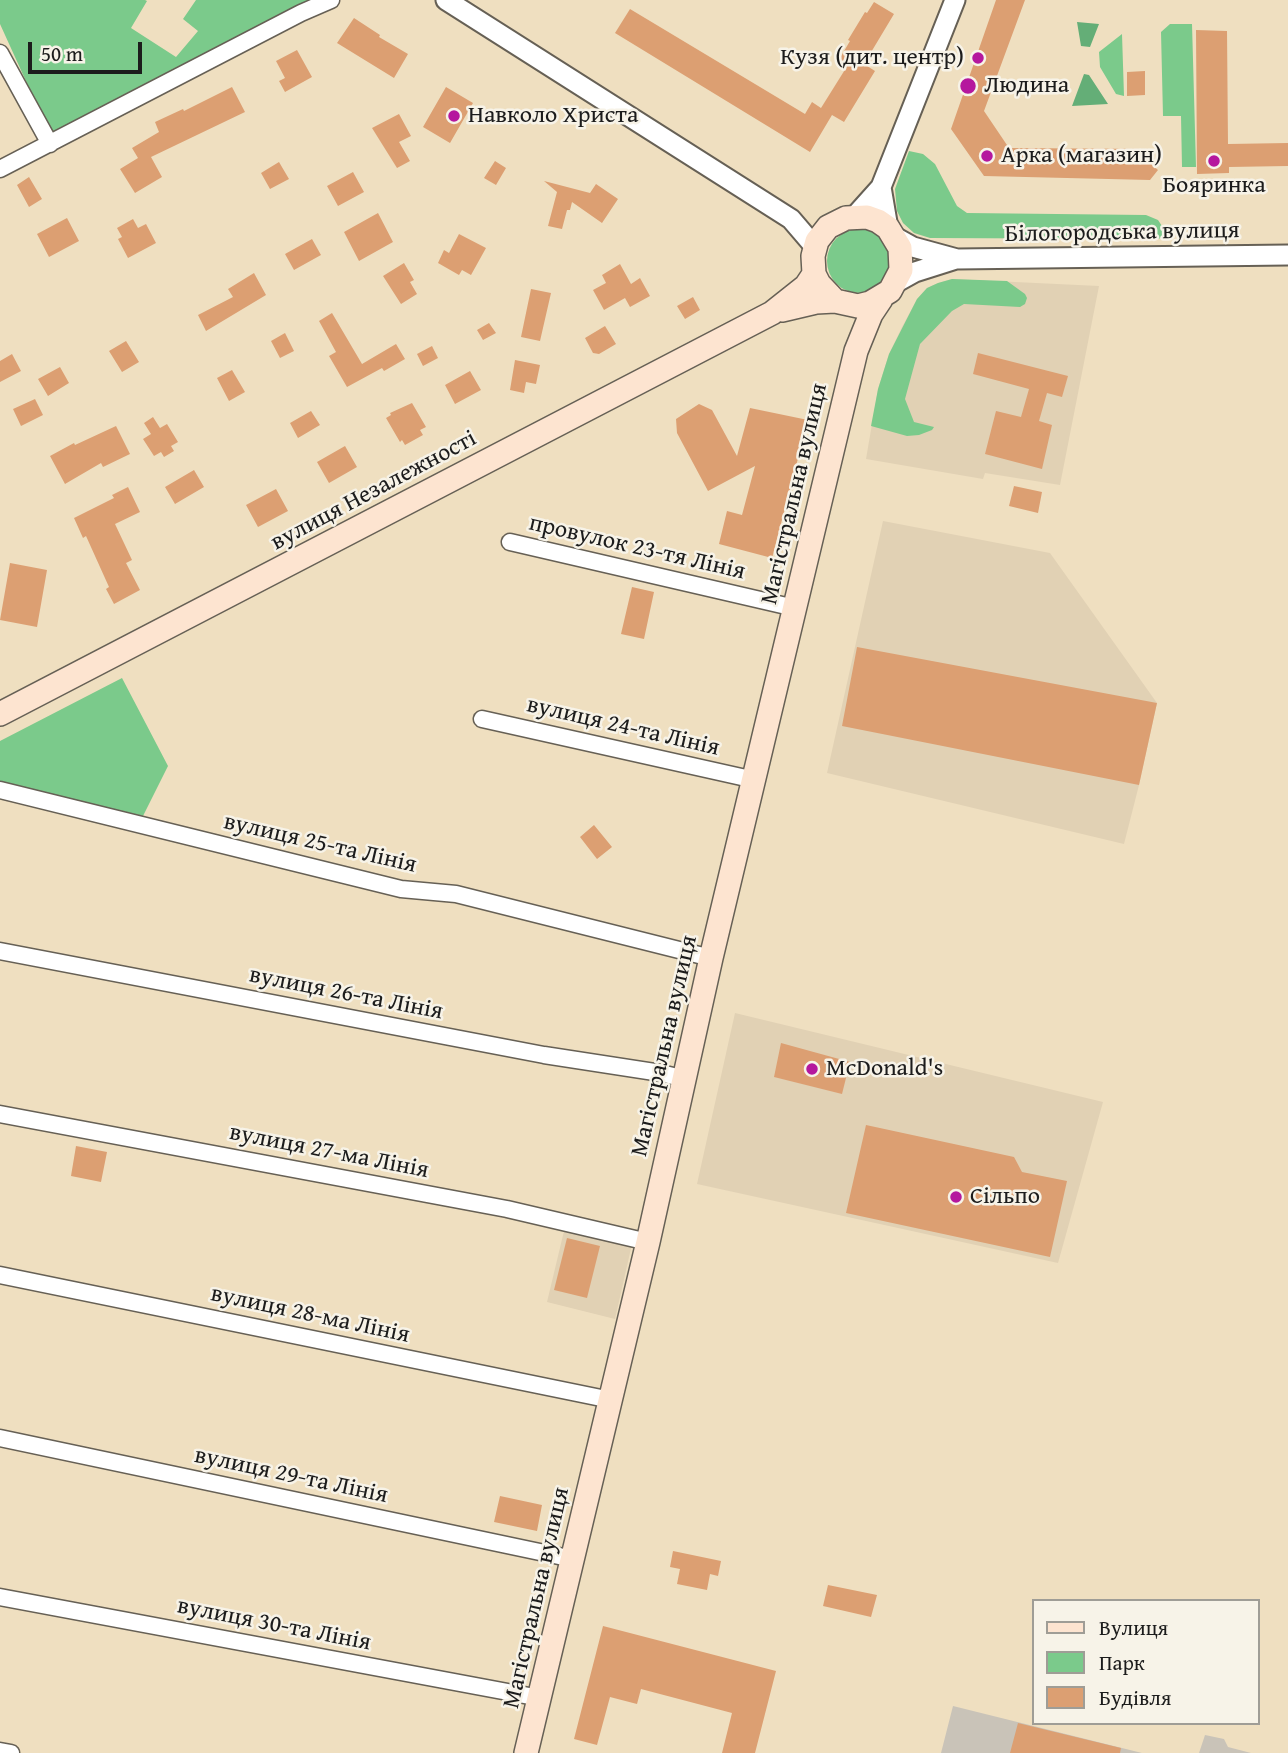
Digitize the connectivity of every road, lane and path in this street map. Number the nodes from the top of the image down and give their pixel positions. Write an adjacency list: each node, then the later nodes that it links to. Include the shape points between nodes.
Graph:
1 (331, 0): 5 (street)
2 (446, 0): 9 (street)
3 (955, 0): 7 (street)
4 (0, 53): 5 (street)
5 (50, 144): 6 (street)
6 (0, 169)
7 (881, 187): 8 (street); 11 (street)
8 (855, 216): 10 (main road); 11 (main road, via 867,217)
9 (791, 219): 10 (street); 12 (street)
10 (828, 227): 12 (main road)
11 (891, 233): 14 (street, via 913,247); 16 (main road, via 902,259)
12 (815, 247): 15 (main road)
13 (1288, 256): 14 (street, Білогородська вулиця)
14 (957, 259): 16 (street)
15 (814, 274): 18 (main road); 19 (main road)
16 (897, 282): 17 (main road)
17 (881, 299): 18 (main road, via 859,306); 20 (main road, Магістральна вулиця)
18 (838, 302): 19 (main road); 20 (main road)
19 (772, 313): 23 (main road, вулиця Незалежності)
20 (856, 351): 22 (main road, Магістральна вулиця)
21 (510, 542): 22 (street, провулок 23-тя Лінія)
22 (795, 608): 25 (main road, Магістральна вулиця)
23 (0, 713)
24 (482, 719): 25 (street, вулиця 24-та Лінія)
25 (755, 780): 28 (main road, Магістральна вулиця)
26 (0, 790): 28 (street, вулиця 25-та Лінія, via 401,889 456,894)
27 (0, 951): 29 (street, вулиця 26-та Лінія)
28 (711, 958): 29 (main road, Магістральна вулиця)
29 (685, 1079): 31 (main road, Магістральна вулиця)
30 (0, 1114): 31 (street, вулиця 27-ма Лінія, via 507,1209)
31 (648, 1242): 33 (main road, Магістральна вулиця)
32 (0, 1275): 33 (street, вулиця 28-ма Лінія)
33 (611, 1400): 35 (main road, Магістральна вулиця)
34 (0, 1438): 35 (street, вулиця 29-та Лінія)
35 (573, 1559): 37 (main road, Магістральна вулиця)
36 (0, 1597): 37 (street, вулиця 30-та Лінія)
37 (540, 1698): 40 (main road, Магістральна вулиця)
38 (0, 1751): 39 (street)
39 (11, 1753)
40 (526, 1753)

